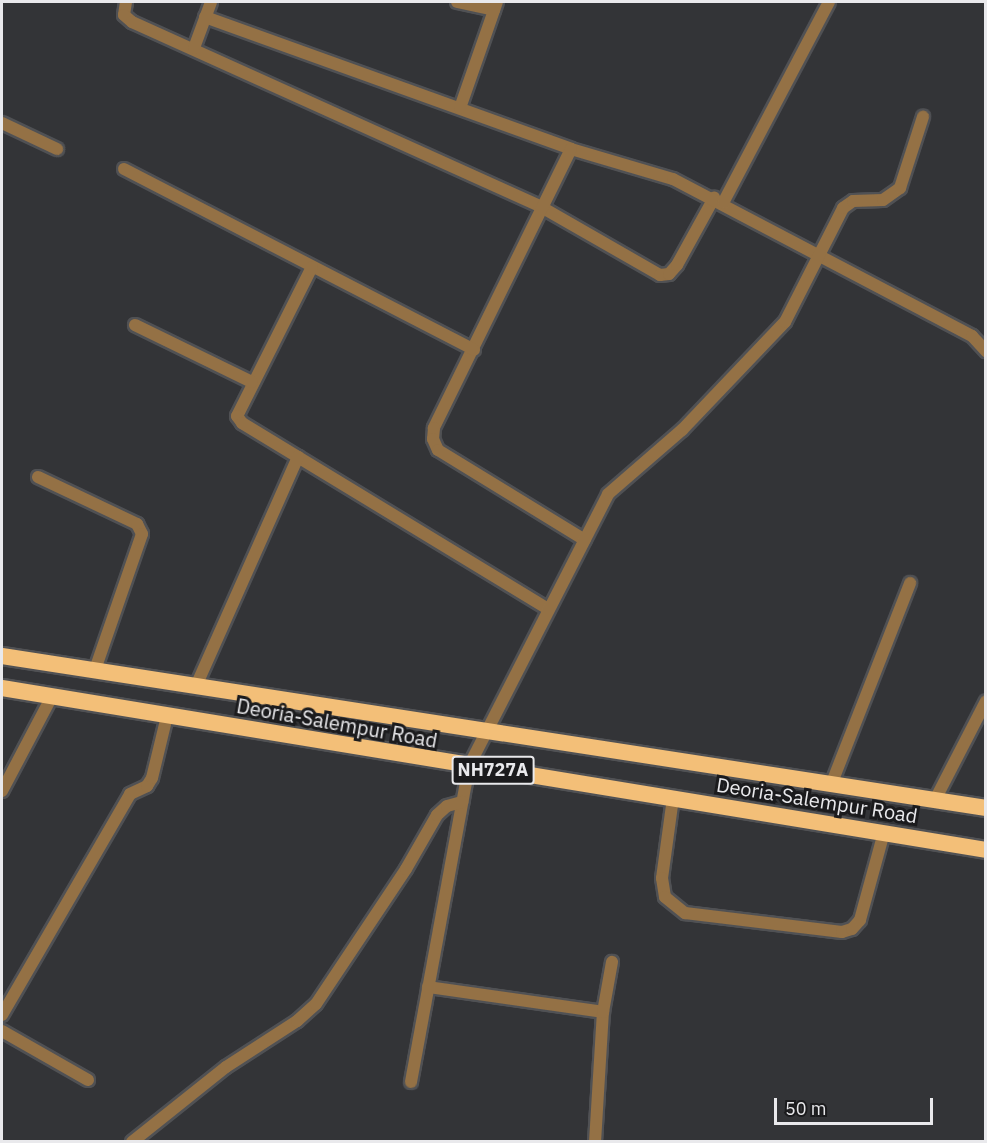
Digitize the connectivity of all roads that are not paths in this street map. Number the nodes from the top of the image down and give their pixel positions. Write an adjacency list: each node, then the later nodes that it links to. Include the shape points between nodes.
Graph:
1 (126, 2): 7 (street, via 124,15 132,22)
2 (211, 2): 6 (street)
3 (457, 2): 5 (street)
4 (829, 2): 14 (street)
5 (496, 6): 8 (street)
6 (205, 17): 7 (street); 8 (street)
7 (194, 48): 15 (street)
8 (460, 108): 12 (street)
9 (923, 117): 16 (street, via 900,189 883,200 854,201 843,208)
10 (2, 123): 11 (street)
11 (57, 149)
12 (571, 149): 14 (street, via 673,178); 15 (street)
13 (124, 169): 17 (street)
14 (718, 201): 15 (street, via 677,265 669,274 660,275); 16 (street)
15 (543, 208): 19 (street)
16 (820, 255): 20 (street, via 972,336); 24 (street, via 785,322 681,430 608,494)
17 (312, 267): 19 (street); 21 (street)
18 (135, 325): 21 (street)
19 (474, 350): 24 (street, via 434,428 438,450)
20 (986, 351)
21 (252, 382): 22 (street, via 237,416 242,423)
22 (298, 457): 26 (street); 29 (street)
23 (38, 477): 28 (street, via 137,524 142,534)
24 (585, 540): 26 (street)
25 (910, 583): 36 (street)
26 (548, 609): 34 (street)
27 (2, 656): 28 (highway, Deoria-Salempur Road / NH727A)
28 (95, 670): 29 (highway, Deoria-Salempur Road / NH727A)
29 (196, 686): 34 (highway, Deoria-Salempur Road / NH727A)
30 (2, 688): 31 (highway, Deoria-Salempur Road / NH727A)
31 (52, 696): 33 (highway, Deoria-Salempur Road / NH727A); 37 (street)
32 (986, 701): 39 (street)
33 (167, 716): 35 (highway, Deoria-Salempur Road / NH727A); 47 (street, via 152,778 147,786 130,794)
34 (487, 731): 35 (street); 36 (highway, Deoria-Salempur Road / NH727A)
35 (469, 766): 38 (highway, Deoria-Salempur Road / NH727A); 40 (street)
36 (831, 785): 39 (highway, Deoria-Salempur Road / NH727A)
37 (2, 791)
38 (673, 798): 42 (highway, Deoria-Salempur Road / NH727A); 42 (street, via 662,878 665,897 685,913 842,932 852,929 860,920)
39 (935, 800): 41 (highway, Deoria-Salempur Road / NH727A)
40 (462, 802): 45 (street); 51 (street, via 447,806 437,815 406,869 316,1004 297,1021 226,1066)
41 (986, 808)
42 (884, 832): 43 (highway, Deoria-Salempur Road / NH727A)
43 (986, 850)
44 (612, 962): 46 (street)
45 (428, 987): 46 (street); 50 (street)
46 (603, 1012): 52 (street)
47 (2, 1015)
48 (2, 1030): 49 (street)
49 (88, 1080)
50 (411, 1082)
51 (132, 1142)
52 (595, 1142)

